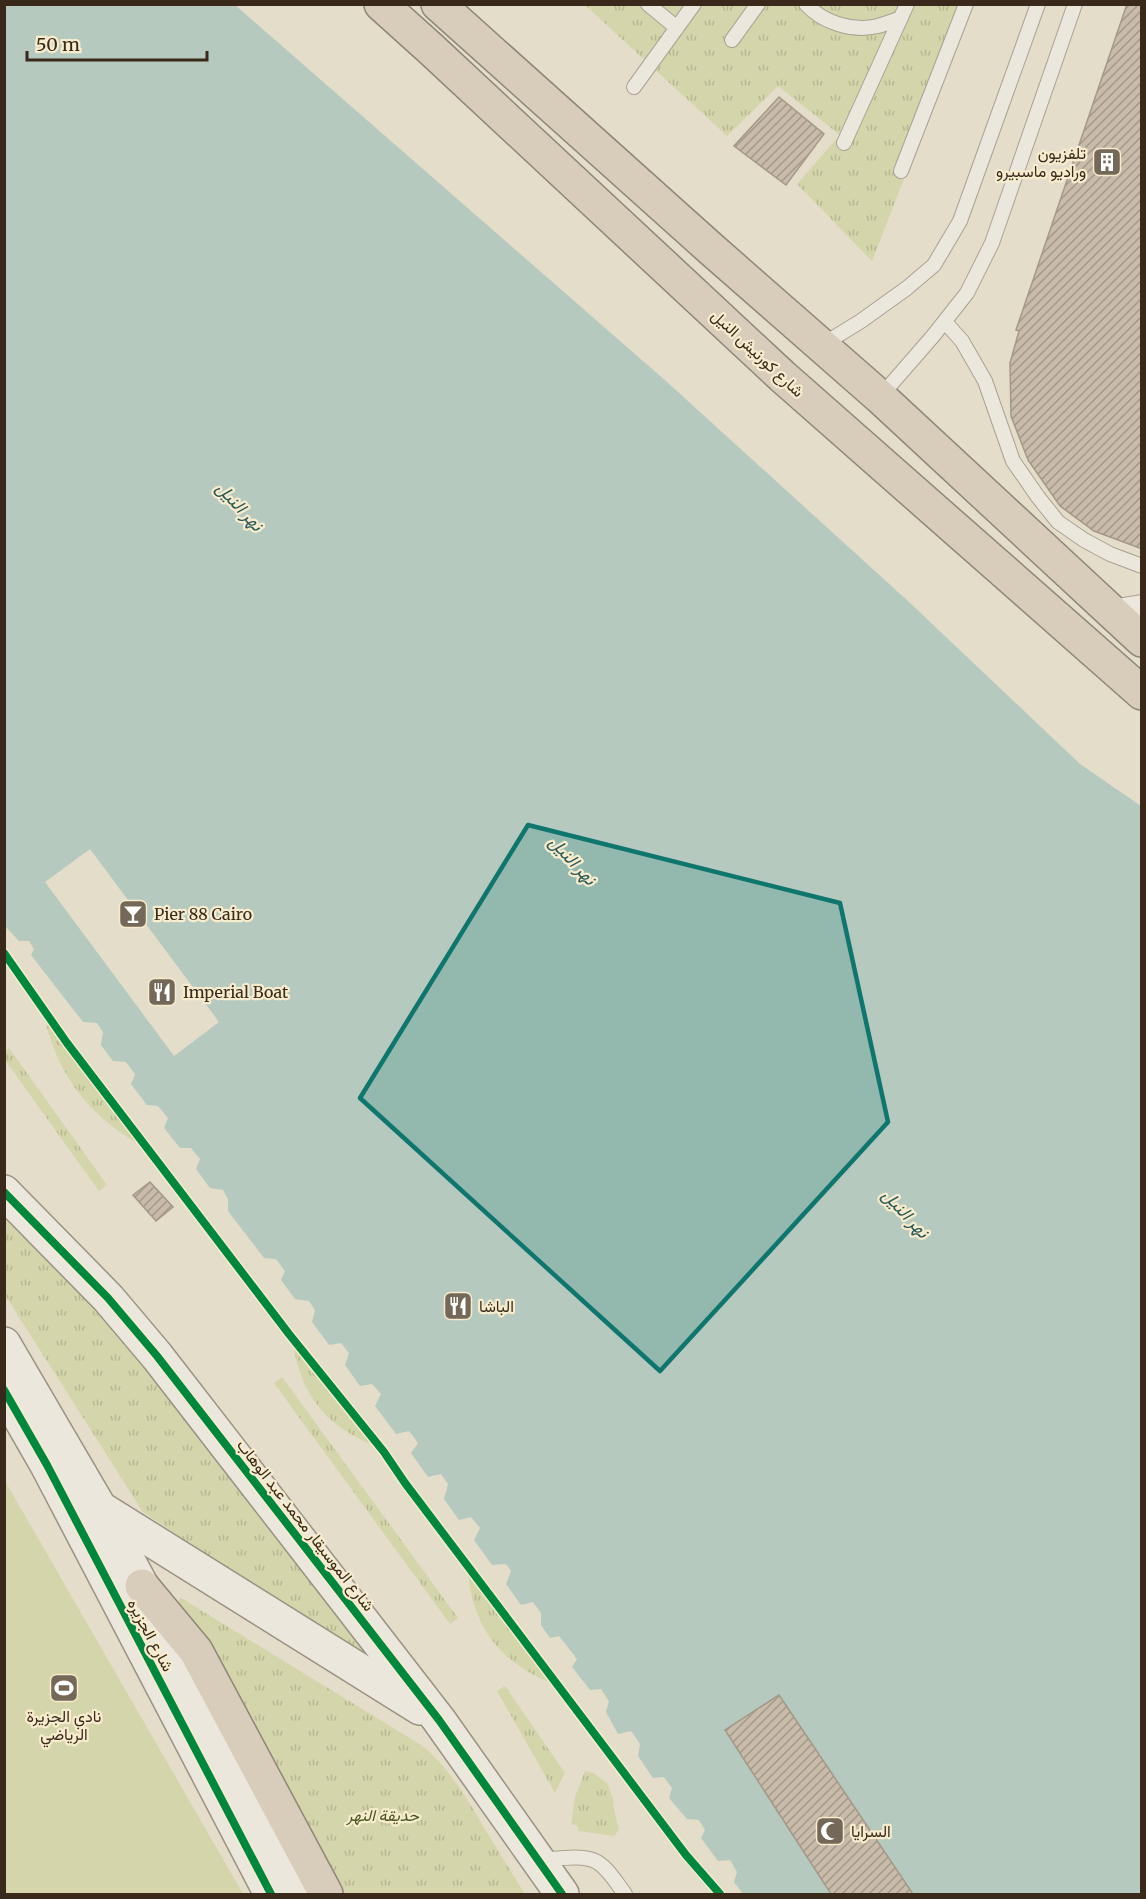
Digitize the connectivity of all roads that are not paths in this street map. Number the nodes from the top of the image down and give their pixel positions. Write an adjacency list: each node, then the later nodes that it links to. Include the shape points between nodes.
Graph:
1 (381, 4): 23 (highway, شارع كورنيش النيل, via 782,376)
2 (648, 4): 12 (lane)
3 (694, 4): 12 (lane)
4 (758, 4): 13 (lane)
5 (806, 4): 11 (lane, via 831,22 851,27 877,27)
6 (907, 4): 11 (lane)
7 (966, 4): 16 (lane)
8 (1038, 4): 18 (lane, via 960,221 934,265 861,321)
9 (1075, 4): 17 (lane, via 992,243 967,293)
10 (440, 5): 18 (highway)
11 (901, 18): 15 (lane)
12 (677, 28): 14 (lane)
13 (732, 40)
14 (634, 87)
15 (844, 143)
16 (901, 171)
17 (945, 322): 19 (lane); 20 (lane, via 962,341 985,381 1013,461 1058,522 1110,554)
18 (822, 345): 19 (highway)
19 (880, 397): 21 (highway)
20 (1142, 566)
21 (1126, 610): 22 (highway)
22 (1142, 640)
23 (1142, 693)
24 (4, 1192): 29 (street, شارع الموسيقار محمد عبد الوهاب, via 108,1298 157,1356)
25 (4, 1344): 27 (street, شارع الجزيره)
26 (4, 1390): 31 (street, شارع الجزيره)
27 (100, 1508): 28 (street, شارع الجزيره); 29 (street)
28 (142, 1586): 32 (street, شارع الجزيره); 33 (highway, via 196,1651)
29 (439, 1720): 30 (street, شارع الموسيقار محمد عبد الوهاب)
30 (538, 1860): 34 (street, شارع الموسيقار محمد عبد الوهاب); 35 (lane, via 588,1858 605,1868)
31 (271, 1894)
32 (297, 1894)
33 (326, 1894)
34 (562, 1894)
35 (625, 1894)

